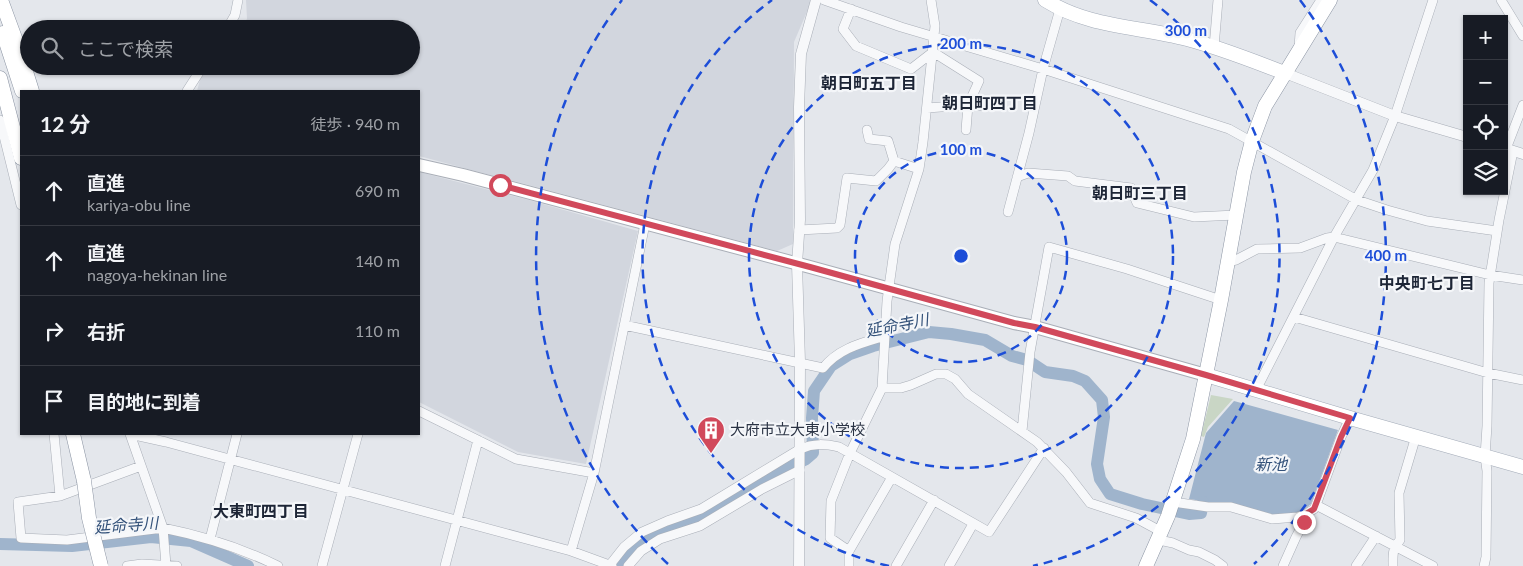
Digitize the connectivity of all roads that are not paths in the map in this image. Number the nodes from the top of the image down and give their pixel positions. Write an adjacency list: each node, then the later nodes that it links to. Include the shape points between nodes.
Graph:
1 (1, 0): 19 (main road)
2 (238, 0): 14 (street)
3 (816, 0): 51 (street, via 801,54)
4 (824, 0): 13 (street)
5 (931, 0): 16 (street, via 935,26)
6 (1218, 0): 18 (street)
7 (1321, 0): 20 (street, via 1300,33)
8 (1330, 0): 20 (main road)
9 (1338, 0): 20 (street, via 1315,37)
10 (1433, 0): 34 (street)
11 (1501, 0): 17 (street)
12 (1053, 4): 18 (main road, via 1100,23); 22 (street)
13 (851, 9): 16 (street); 21 (street, via 843,29 856,46 911,69)
14 (233, 20)
15 (0, 24): 27 (main road)
16 (933, 36): 21 (street); 22 (street)
17 (1523, 36)
18 (1214, 47): 23 (main road)
19 (20, 49)
20 (1299, 50): 23 (main road)
21 (933, 52): 30 (street, via 979,81); 33 (street)
22 (1043, 70): 40 (street, via 1229,129); 45 (street)
23 (1285, 72): 34 (street); 40 (main road, via 1261,113)
24 (27, 75): 28 (main road)
25 (198, 75): 29 (street)
26 (0, 78): 39 (main road)
27 (22, 90)
28 (32, 90)
29 (189, 90)
30 (968, 105): 32 (street); 33 (street); 37 (street)
31 (1523, 105): 41 (street)
32 (993, 106)
33 (927, 108): 44 (street)
34 (1395, 116): 38 (street); 46 (street)
35 (0, 120): 47 (street)
36 (867, 130): 42 (street, via 869,139 888,141)
37 (966, 130)
38 (1463, 136)
39 (20, 140)
40 (1252, 141): 46 (street); 49 (main road)
41 (1512, 151): 52 (street)
42 (894, 161): 44 (street); 51 (street, via 876,181 847,178 840,226)
43 (420, 165): 50 (main road)
44 (919, 169): 58 (street, via 895,244)
45 (1017, 177): 48 (street); 49 (street, via 1028,173 1068,176 1075,180 1131,188 1137,203 1194,217)
46 (1357, 200): 52 (street, via 1427,220); 53 (street)
47 (20, 201)
48 (1008, 212)
49 (1236, 215): 54 (main road)
50 (645, 224): 55 (main road); 61 (street)
51 (799, 230): 55 (street)
52 (1497, 231): 56 (street)
53 (1334, 237): 54 (street, via 1300,248 1257,249); 56 (street); 60 (street)
54 (1228, 262): 59 (main road)
55 (797, 264): 58 (main road); 64 (street)
56 (1490, 275): 57 (street); 65 (street)
57 (1523, 280)
58 (889, 289): 62 (main road); 63 (street)
59 (1221, 300): 62 (street, via 1050,247); 66 (main road)
60 (1294, 317): 65 (street); 69 (street)
61 (624, 325): 64 (street); 89 (street)
62 (1035, 327): 66 (main road); 72 (street)
63 (885, 336): 64 (street, via 837,354 823,368); 68 (street)
64 (800, 362): 81 (street)
65 (1488, 373): 67 (street); 84 (street)
66 (1206, 375): 69 (main road); 96 (main road, via 1193,438)
67 (1523, 380)
68 (882, 388): 72 (street, via 900,388 936,374 946,374 968,394); 83 (street)
69 (1256, 390): 71 (main road)
70 (420, 411): 80 (street)
71 (1350, 418): 79 (main road); 97 (street)
72 (1022, 431): 82 (street)
73 (54, 435): 93 (street)
74 (73, 435): 91 (main road)
75 (79, 435): 91 (main road)
76 (130, 435): 85 (street); 86 (street)
77 (237, 435): 85 (street)
78 (358, 435): 92 (street)
79 (1416, 436): 84 (main road); 106 (street, via 1399,493 1400,540)
80 (478, 440): 89 (street, via 516,459); 100 (street)
81 (803, 448): 83 (street, via 824,444); 88 (street); 95 (street)
82 (1044, 448): 101 (street, via 989,532); 103 (street, via 1090,503 1136,518)
83 (850, 453): 90 (street); 107 (street, via 831,500 830,538)
84 (1485, 456): 87 (main road); 128 (street)
85 (230, 460): 92 (street); 105 (street)
86 (141, 466): 93 (street); 102 (street)
87 (1523, 467)
88 (800, 470): 98 (street); 118 (street)
89 (594, 473): 108 (street)
90 (892, 477): 94 (street); 107 (street)
91 (84, 481): 111 (main road, bridge)
92 (342, 490): 100 (street); 115 (street)
93 (60, 496): 102 (street, via 18,502 21,538 67,540)
94 (934, 500): 101 (street); 120 (street)
95 (716, 501): 98 (street); 110 (street, via 642,532)
96 (1173, 502): 99 (street, via 1231,507 1272,519); 103 (main road)
97 (1316, 505): 99 (street); 104 (street)
98 (723, 513): 117 (street, via 700,526 660,539 641,551)
99 (1306, 514): 124 (street)
100 (457, 520): 108 (street); 116 (street)
101 (973, 524): 121 (street)
102 (163, 528): 105 (street); 109 (street)
103 (1160, 536): 122 (main road); 123 (street)
104 (1376, 536): 106 (street); 125 (street)
105 (210, 538): 114 (street)
106 (1394, 546): 126 (street); 127 (street)
107 (849, 551): 119 (street)
108 (571, 552): 110 (street)
109 (166, 565): 112 (street); 113 (street)
110 (610, 565)
111 (101, 566)
112 (127, 566)
113 (177, 566)
114 (278, 566)
115 (322, 566)
116 (445, 566)
117 (628, 566)
118 (799, 566)
119 (849, 566)
120 (896, 566)
121 (949, 566)
122 (1146, 566)
123 (1223, 566)
124 (1283, 566)
125 (1356, 566)
126 (1393, 566)
127 (1433, 566)
128 (1484, 566)

